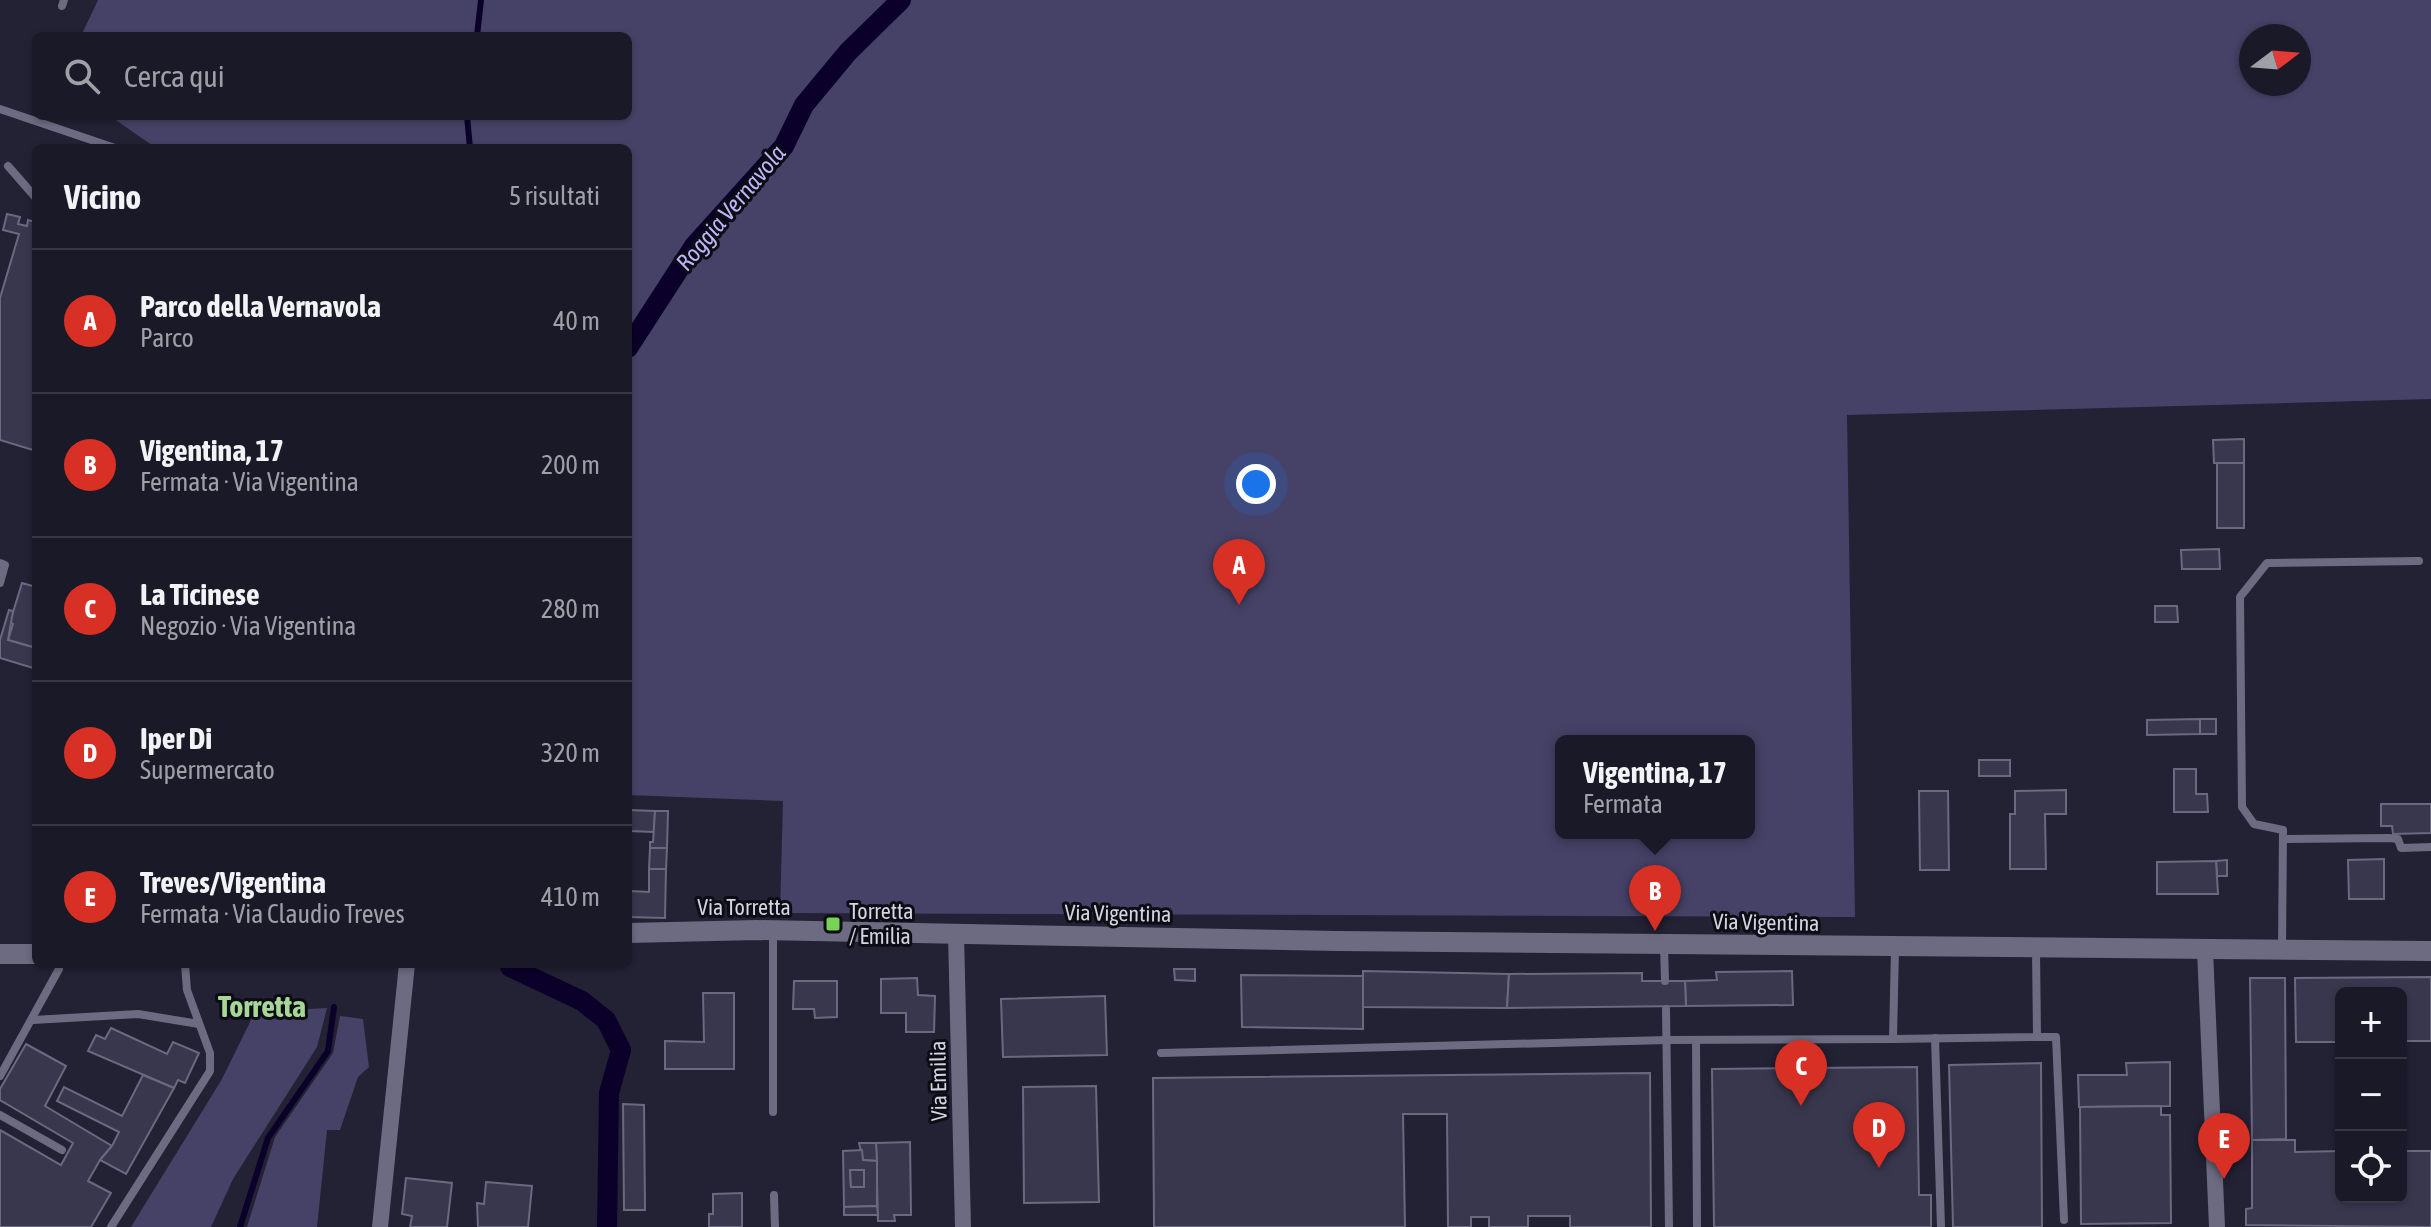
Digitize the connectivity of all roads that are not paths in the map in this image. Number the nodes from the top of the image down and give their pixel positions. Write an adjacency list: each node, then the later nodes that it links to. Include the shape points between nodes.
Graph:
1 (0, 109): 2 (lane)
2 (32, 120)
3 (32, 120): 4 (lane)
4 (103, 144)
5 (8, 166): 6 (lane)
6 (32, 193)
7 (2419, 561): 10 (lane, via 2267,563 2240,597 2242,807 2254,824 2283,830)
8 (0, 563): 9 (lane, via 5,565)
9 (0, 583)
10 (2283, 839): 11 (lane, via 2389,838 2398,839 2401,848); 19 (lane)
11 (2431, 847)
12 (773, 930): 13 (street, Via Torretta); 14 (street, Via Torretta); 37 (lane)
13 (632, 933)
14 (956, 934): 15 (street, Via Vigentina); 45 (street, Via Emilia)
15 (1664, 945): 16 (street, Via Vigentina); 26 (lane)
16 (1895, 947): 17 (street, Via Vigentina); 32 (lane)
17 (2036, 949): 18 (street, Via Vigentina); 30 (lane)
18 (2205, 950): 19 (street, Via Vigentina); 49 (street)
19 (2282, 950): 20 (street, Via Vigentina)
20 (2431, 951)
21 (3, 954): 22 (street)
22 (32, 954)
23 (59, 968): 28 (lane)
24 (185, 968): 29 (lane)
25 (407, 968): 43 (street)
26 (1665, 981)
27 (1666, 1009): 33 (lane)
28 (33, 1020): 29 (lane, via 138,1014); 36 (lane)
29 (199, 1024): 42 (lane, via 210,1053 210,1071)
30 (2037, 1037): 31 (lane); 41 (lane, via 2056,1037)
31 (1935, 1038): 32 (lane); 48 (lane)
32 (1893, 1039): 34 (lane)
33 (1667, 1040): 34 (lane); 35 (lane); 46 (lane)
34 (1696, 1040): 47 (lane)
35 (1161, 1053)
36 (0, 1076)
37 (773, 1112)
38 (0, 1115): 39 (lane)
39 (62, 1150)
40 (774, 1195): 44 (lane)
41 (2064, 1220)
42 (111, 1227)
43 (380, 1227)
44 (775, 1227)
45 (963, 1227)
46 (1669, 1227)
47 (1697, 1227)
48 (1941, 1227)
49 (2217, 1227)

